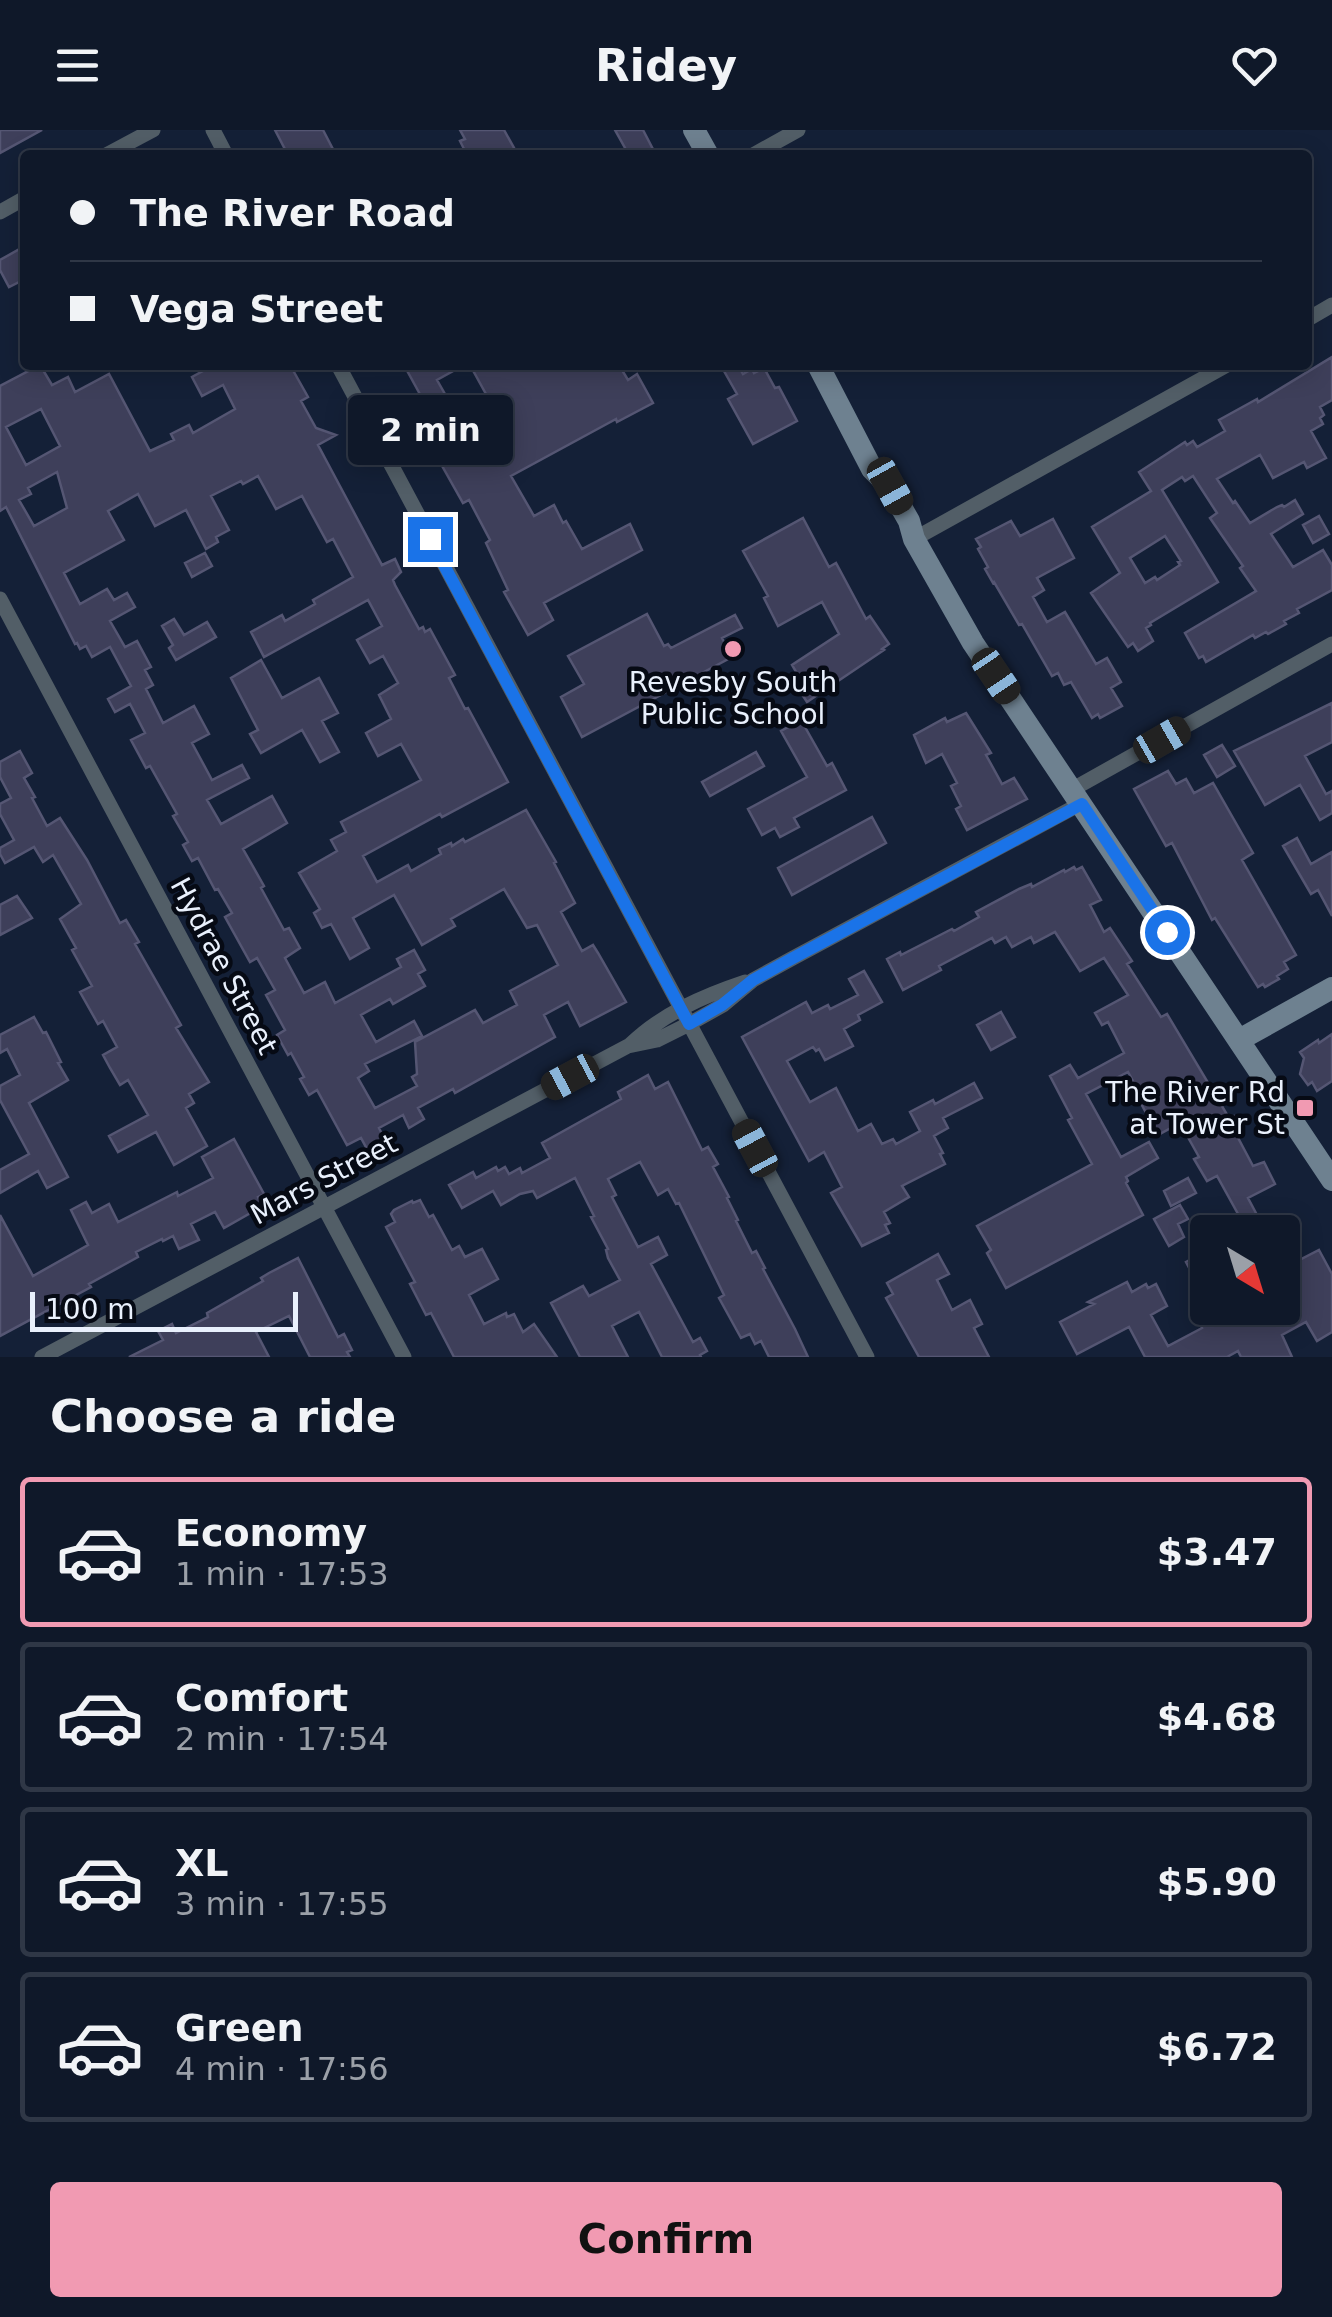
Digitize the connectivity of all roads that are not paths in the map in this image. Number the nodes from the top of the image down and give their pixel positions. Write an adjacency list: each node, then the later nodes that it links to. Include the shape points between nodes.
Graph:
1 (153, 130): 3 (street)
2 (798, 130): 4 (street)
3 (115, 150)
4 (762, 150)
5 (341, 370): 13 (street)
6 (821, 370): 8 (main road)
7 (1217, 370): 8 (street)
8 (914, 539): 11 (main road, via 974,643)
9 (0, 599): 16 (street, Hydrae Street)
10 (1332, 644): 11 (street, Mars Street)
11 (1078, 796): 13 (street, Mars Street, via 753,980 722,1005); 14 (main road)
12 (1332, 988): 14 (main road)
13 (685, 1017): 16 (street, Mars Street, via 657,1040 628,1046); 19 (street)
14 (1239, 1040): 15 (main road)
15 (1332, 1180)
16 (324, 1207): 17 (street, Mars Street); 18 (street, Hydrae Street)
17 (42, 1357)
18 (404, 1357)
19 (867, 1357)

